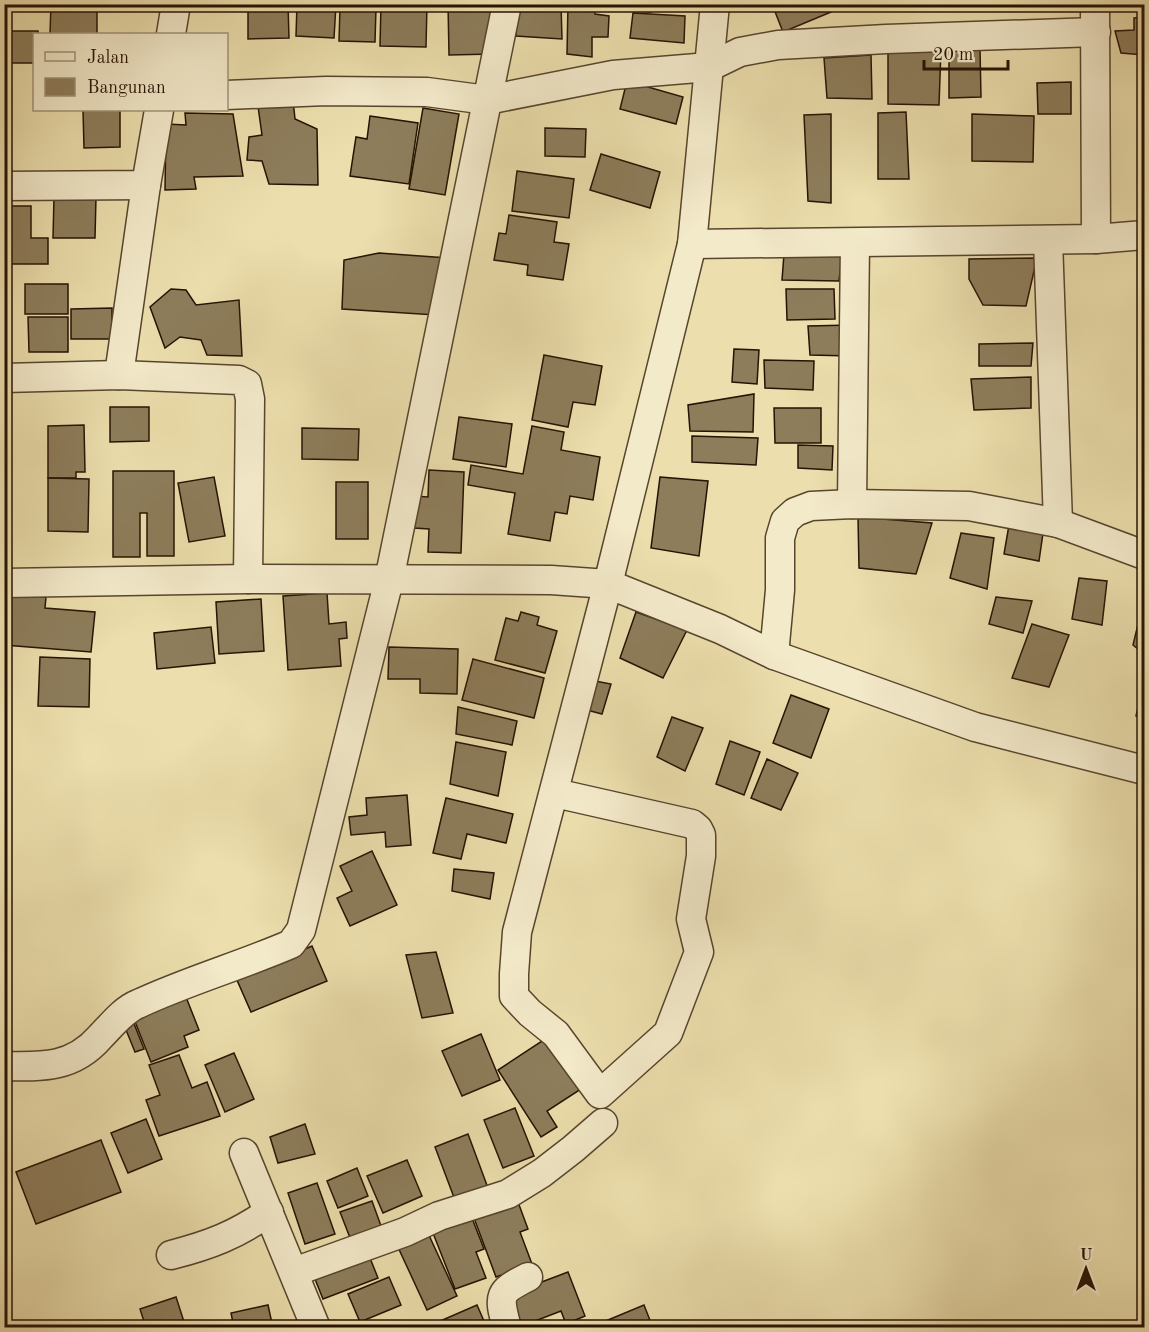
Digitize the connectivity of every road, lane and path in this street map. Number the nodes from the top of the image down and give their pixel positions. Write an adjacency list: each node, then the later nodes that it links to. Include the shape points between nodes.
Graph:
1 (176, 4): 6 (street)
2 (507, 4): 9 (street)
3 (715, 4): 7 (street)
4 (1095, 4): 5 (street)
5 (1096, 32): 7 (street, via 778,45 740,52); 14 (street)
6 (171, 33)
7 (709, 67): 9 (street, via 614,75); 17 (street)
8 (228, 95): 9 (street, via 427,92)
9 (487, 100): 24 (street)
10 (159, 111): 11 (street)
11 (146, 185): 12 (street); 18 (street)
12 (4, 186)
13 (1144, 235): 14 (street)
14 (1096, 239): 15 (street)
15 (1048, 240): 16 (street); 21 (street)
16 (855, 243): 17 (street); 20 (street)
17 (692, 244): 26 (street)
18 (119, 375): 19 (street); 23 (street, via 239,380 246,384 250,399)
19 (4, 378)
20 (852, 504): 21 (street, via 969,506); 27 (street, via 811,506 785,521 780,538)
21 (1058, 523): 22 (street)
22 (1144, 555)
23 (248, 579): 24 (street); 25 (street)
24 (389, 580): 26 (street); 30 (street, via 309,905 301,930 291,944 134,1005 90,1049 70,1061 41,1067)
25 (4, 583)
26 (608, 584): 27 (street); 29 (street)
27 (774, 655): 28 (street, via 975,727)
28 (1144, 770)
29 (555, 793): 29 (street, via 517,932 514,996 556,1034 600,1094 668,1033 699,952 691,919 701,835 692,824)
30 (4, 1066)
31 (603, 1123): 35 (street, via 508,1194)
32 (244, 1153): 33 (street)
33 (269, 1212): 34 (street, via 244,1230); 35 (street)
34 (171, 1255)
35 (294, 1272): 37 (street)
36 (528, 1277): 38 (street, via 507,1288 501,1300)
37 (316, 1328)
38 (507, 1328)

